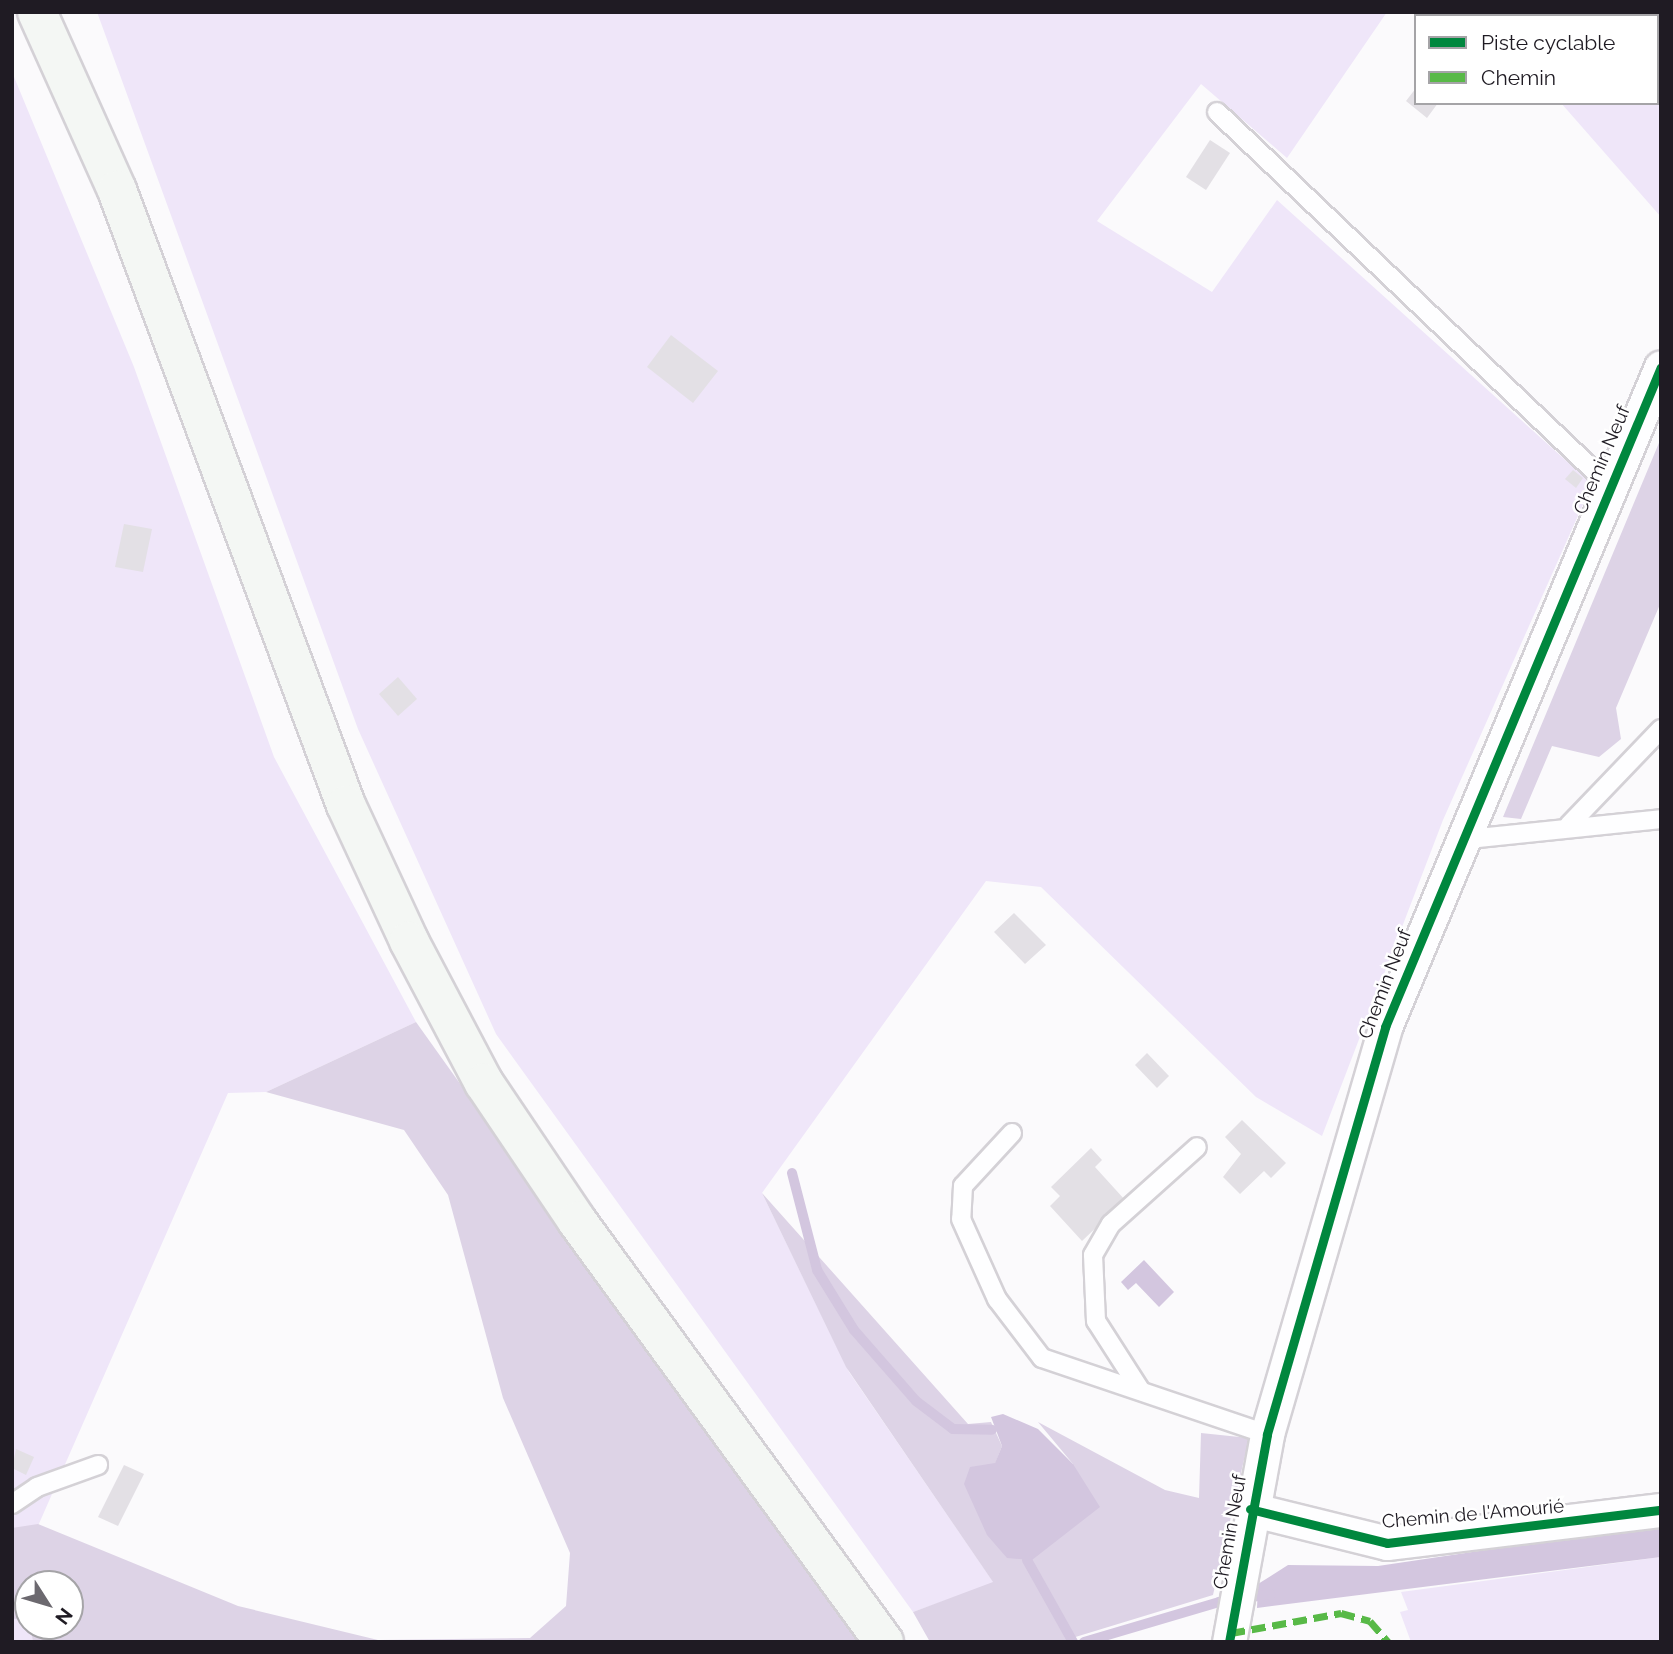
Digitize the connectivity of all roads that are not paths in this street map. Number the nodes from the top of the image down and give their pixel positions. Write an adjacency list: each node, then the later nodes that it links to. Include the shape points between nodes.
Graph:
1 (37, 12): 14 (main road, via 117,190 345,805 409,941 484,1083)
2 (1217, 112): 4 (lane)
3 (1661, 368): 4 (street, Chemin Neuf)
4 (1610, 486): 8 (street, Chemin Neuf)
5 (1661, 729): 7 (lane)
6 (1661, 819): 7 (lane)
7 (1569, 825): 8 (lane)
8 (1459, 840): 12 (street, Chemin Neuf, via 1385,1027)
9 (1013, 1133): 11 (lane, via 963,1186 961,1219 997,1298 1042,1358)
10 (1197, 1147): 11 (lane, via 1111,1224 1093,1255 1096,1321)
11 (1141, 1391): 12 (lane)
12 (1267, 1434): 16 (street, Chemin Neuf)
13 (98, 1465): 15 (lane, via 37,1487)
14 (758, 1466): 19 (main road); 20 (main road)
15 (12, 1504)
16 (1250, 1509): 17 (street, Chemin de l'Amourié, via 1387,1543); 18 (street, Chemin Neuf)
17 (1661, 1510)
18 (1231, 1630)
19 (884, 1642)
20 (899, 1642)

